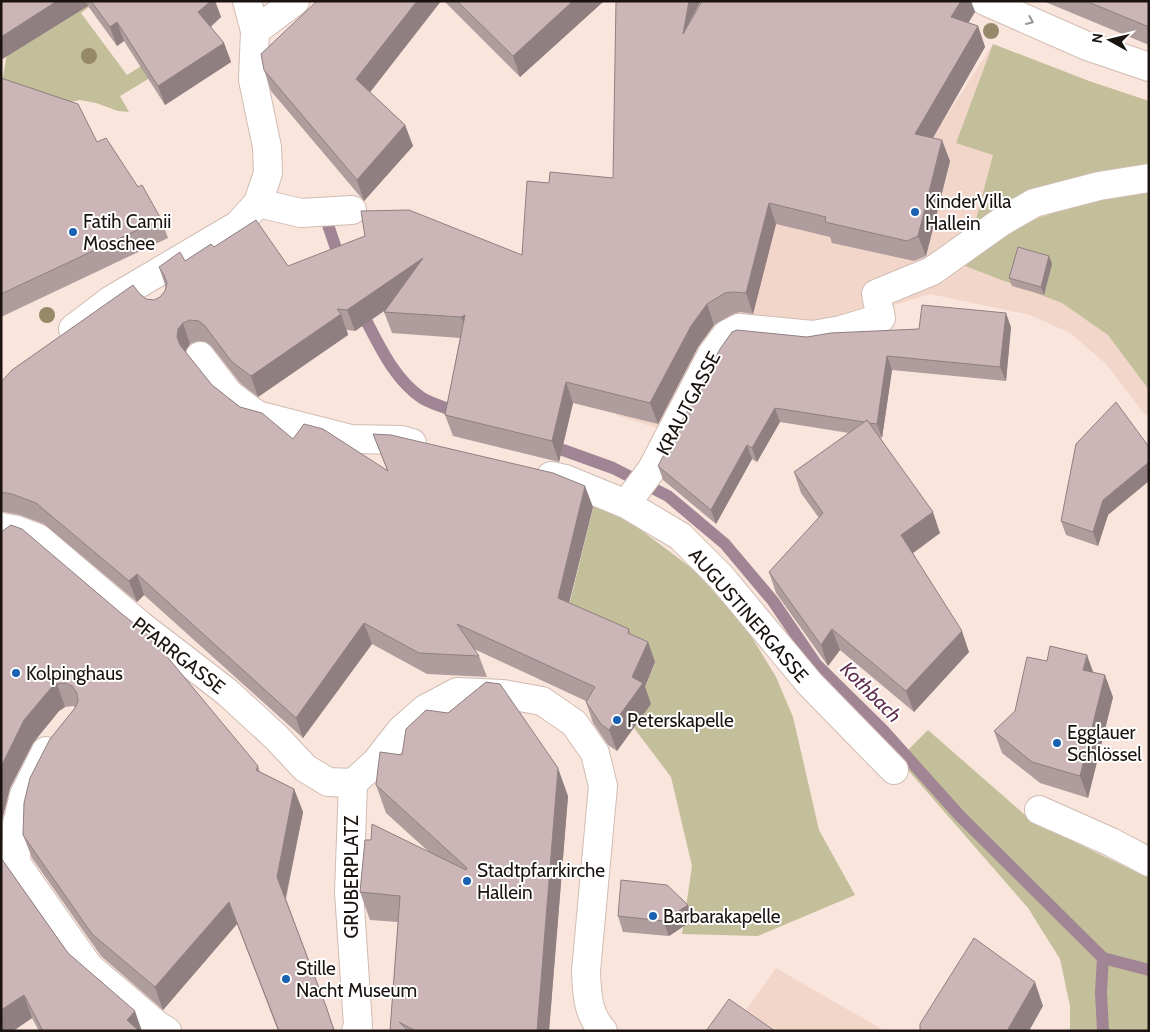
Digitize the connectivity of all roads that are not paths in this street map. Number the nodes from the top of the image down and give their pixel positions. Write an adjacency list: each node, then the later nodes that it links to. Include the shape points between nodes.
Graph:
1 (247, 1): 4 (street)
2 (295, 1): 4 (street)
3 (985, 1): 5 (street, one-way to 5, via 1088,46)
4 (254, 31): 7 (street, via 253,80 268,164)
5 (1149, 67)
6 (1149, 178): 15 (street, KRAUTGASSE, via 1099,186 1034,203 932,271 876,294 880,318 813,335 739,328 727,334 712,354 652,469)
7 (258, 203): 8 (street, via 301,213); 9 (street, via 238,225)
8 (352, 210)
9 (142, 282): 10 (street); 11 (street, via 111,300)
10 (160, 305)
11 (56, 342)
12 (200, 356): 13 (street, via 230,394 257,415 351,439 400,440)
13 (439, 449)
14 (526, 470): 15 (street, AUGUSTINERGASSE)
15 (630, 499): 18 (street, AUGUSTINERGASSE, via 680,536 714,570 810,684)
16 (1, 527): 19 (street, PFARRGASSE, via 38,538 140,625 227,692 305,768 328,782)
17 (60, 734): 22 (street, via 44,753 24,795 17,824 16,863 89,967)
18 (894, 770)
19 (353, 783): 23 (street, GRUBERPLATZ, via 349,892); 24 (street, via 376,762 401,730 425,709 457,692 504,694 542,702 574,723 595,753 602,786 586,971 587,1002 596,1024)
20 (1039, 810): 21 (street)
21 (1149, 862)
22 (167, 1031)
23 (356, 1031)
24 (603, 1031)

